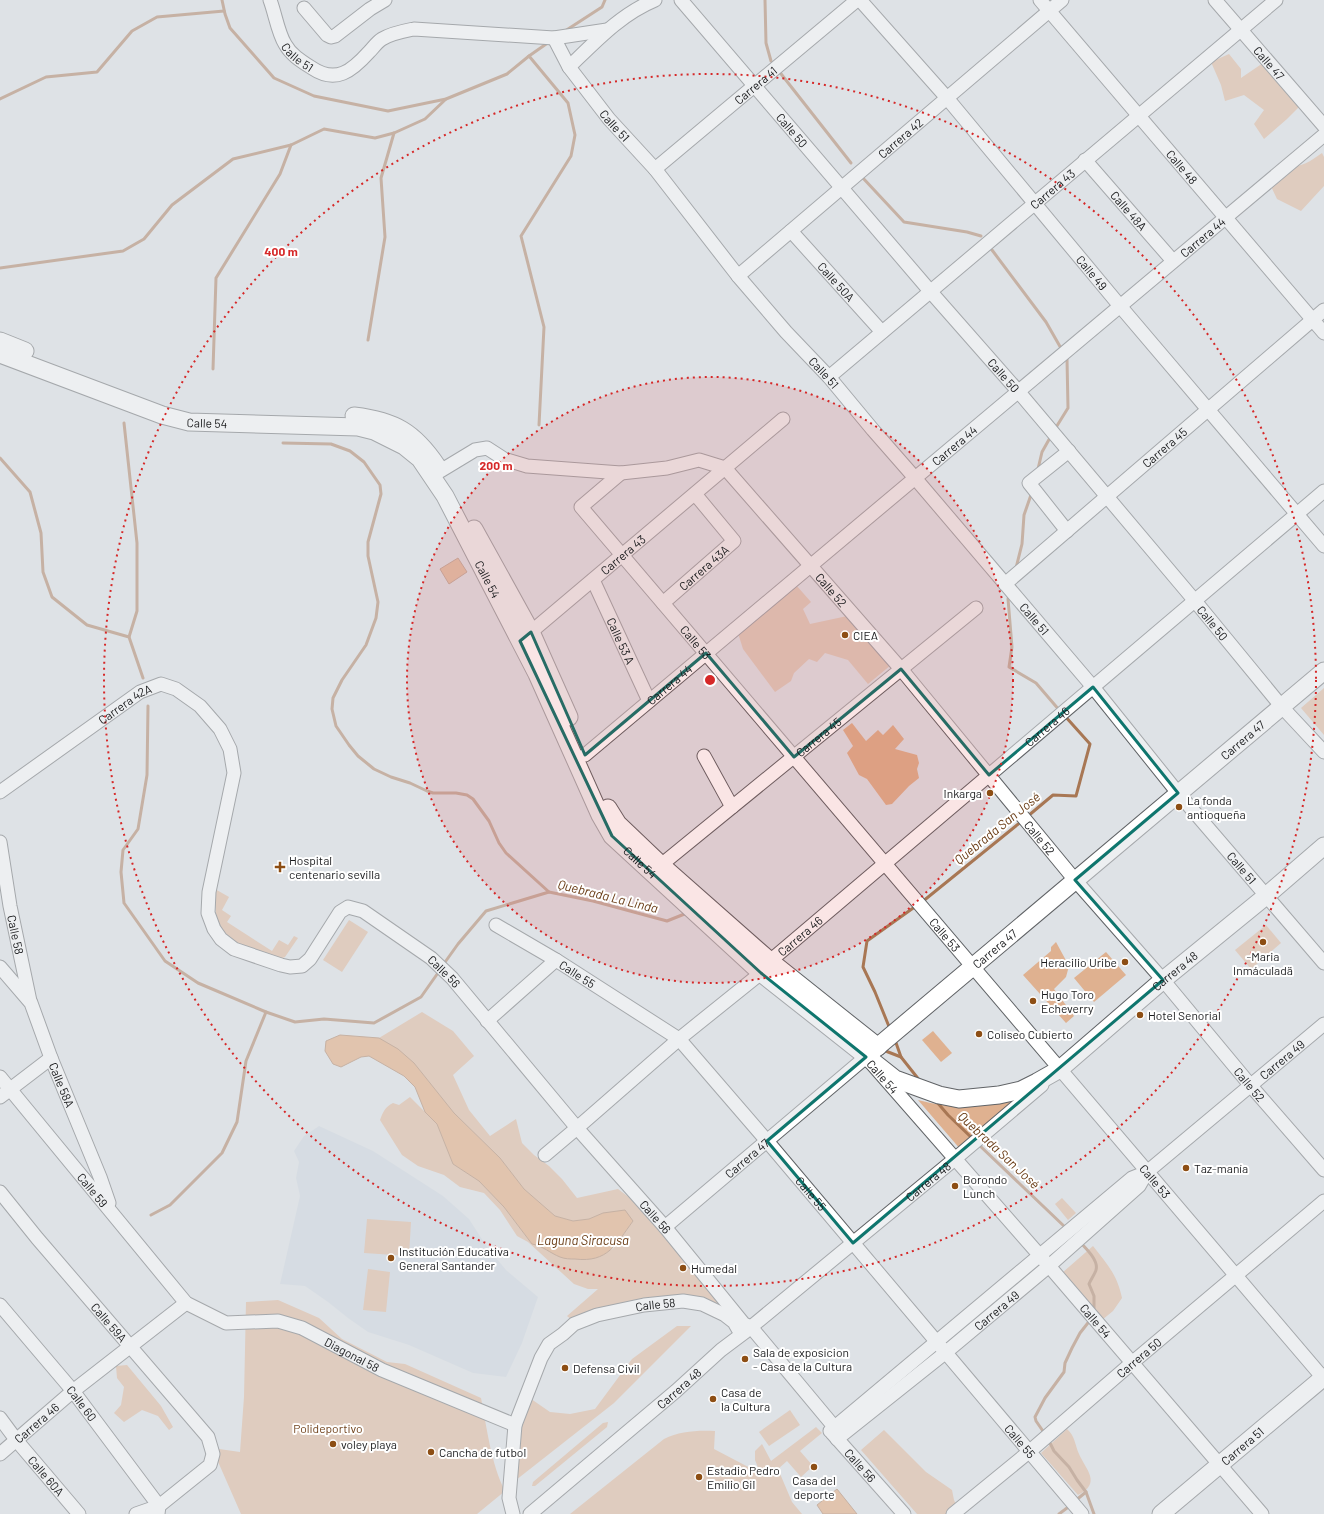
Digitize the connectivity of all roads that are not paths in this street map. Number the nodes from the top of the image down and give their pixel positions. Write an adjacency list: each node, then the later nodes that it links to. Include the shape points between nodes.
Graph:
1 (270, 0): 15 (street, Calle 51, via 284,43 295,58 328,76 344,73 358,64 382,39 414,29)
2 (385, 0): 10 (street)
3 (656, 0): 14 (street, via 640,6)
4 (681, 0): 17 (street, Calle 50)
5 (858, 0): 17 (street, Carrera 41); 18 (street, Calle 49)
6 (1040, 0): 12 (street, Calle 48)
7 (1062, 0): 12 (street, Carrera 42)
8 (1215, 0): 13 (street, Calle 47)
9 (1276, 0): 13 (street, Carrera 43)
10 (366, 4): 11 (street, via 335,36 331,37)
11 (304, 8)
12 (1050, 11): 18 (street, Carrera 42); 19 (street, Calle 48)
13 (1240, 29): 19 (street, Carrera 43); 20 (street, Calle 47)
14 (607, 30): 15 (street); 16 (street)
15 (554, 38): 16 (street, Calle 51)
16 (570, 67): 23 (street, Calle 51, via 609,118)
17 (754, 86): 23 (street, Carrera 41); 24 (street, Calle 50)
18 (947, 98): 24 (street, Carrera 42); 25 (street, Calle 49)
19 (1138, 115): 22 (street, Carrera 43); 26 (street, Calle 48)
20 (1324, 126)
21 (1324, 135): 26 (street, Carrera 44)
22 (1085, 160): 25 (street, Carrera 43); 28 (street, Calle 48A)
23 (655, 169): 29 (street, Calle 51)
24 (842, 187): 27 (street, Carrera 42); 30 (street, Calle 50)
25 (1035, 202): 30 (street, Carrera 43); 31 (street, Calle 49)
26 (1226, 218): 28 (street, Carrera 44); 33 (street, Calle 48)
27 (791, 231): 29 (street, Carrera 42); 34 (street, Calle 50A)
28 (1173, 262): 31 (street, Carrera 44)
29 (738, 276): 39 (street, Calle 51)
30 (930, 291): 34 (street, Carrera 43); 40 (street, Calle 50)
31 (1120, 306): 40 (street, Carrera 44); 41 (street, Calle 49)
32 (1324, 310): 33 (street, Carrera 45)
33 (1313, 320): 35 (street, Calle 48); 41 (street, Carrera 45)
34 (882, 332): 39 (street, Carrera 43)
35 (1324, 333)
36 (0, 341): 38 (main road, Calle 54)
37 (0, 354): 38 (main road, Calle 54)
38 (24, 357): 46 (main road, Calle 54, via 154,402 189,417 352,416 378,419 398,427 424,447)
39 (829, 377): 47 (street, Calle 51)
40 (1018, 391): 43 (street, Calle 50); 47 (street, Carrera 44)
41 (1208, 410): 50 (street, Carrera 45); 51 (street, Calle 49)
42 (783, 420): 44 (street, Carrera 43)
43 (1068, 451): 50 (street, Calle 50); 52 (street, via 1029,484)
44 (725, 468): 45 (street, via 699,460 666,468); 49 (street, Carrera 43); 55 (street, Calle 52)
45 (621, 473): 46 (street, via 527,466 504,459 487,448 475,450); 54 (street, Calle 53, via 581,507)
46 (436, 474): 61 (main road, Calle 54, via 489,554)
47 (915, 478): 55 (street, Carrera 44); 57 (street, Calle 51)
48 (1324, 491): 51 (street, Carrera 46)
49 (695, 494): 54 (street, Carrera 43); 59 (street, Carrera 43A, via 734,541)
50 (1107, 497): 52 (street, Carrera 45); 58 (street, Calle 50)
51 (1296, 514): 53 (street, Calle 49); 58 (street, Carrera 46)
52 (1067, 531): 57 (street, Carrera 45)
53 (1324, 546)
54 (622, 556): 56 (street, Carrera 43); 59 (street, Calle 53)
55 (810, 566): 62 (street, Carrera 44); 63 (street, Calle 52)
56 (593, 580): 61 (street, Carrera 43); 66 (street, Calle 53 A)
57 (1005, 584): 65 (street, Calle 51)
58 (1195, 600): 65 (street, Carrera 46); 67 (street, Calle 50)
59 (662, 603): 62 (street, Calle 53)
60 (976, 608): 63 (street, Carrera 45)
61 (526, 636): 69 (main road, Calle 54); 89 (main road, Calle 54, via 594,802 612,836)
62 (706, 653): 66 (street, Carrera 44); 71 (street, Calle 53)
63 (901, 670): 71 (street, Carrera 45); 73 (street, Calle 52)
64 (1324, 671): 67 (main road, Carrera 47)
65 (1093, 687): 73 (street, Carrera 46); 75 (street, Calle 51)
66 (648, 701): 69 (street, Carrera 44)
67 (1282, 707): 68 (street, Calle 50); 75 (main road, Carrera 47)
68 (1324, 752)
69 (585, 755): 80 (main road, Calle 54, via 606,805 618,824)
70 (704, 756): 76 (street)
71 (794, 757): 76 (street, Carrera 45); 79 (street, Calle 53)
72 (232, 762): 74 (street, Carrera 42A, via 230,749 220,729 200,706 176,688 162,684 140,692); 92 (street, Calle 56, via 234,773 209,892 208,913 214,929 221,938 234,948 281,965 302,966 310,959 340,912 348,907 363,911 431,958 452,978)
73 (989, 775): 79 (street, Carrera 46); 81 (street, Calle 52)
74 (0, 792)
75 (1178, 793): 81 (main road, Carrera 47); 82 (street, Calle 51)
76 (732, 807): 80 (street, Carrera 45)
77 (0, 842): 83 (street, Calle 58)
78 (1324, 846): 82 (main road, Carrera 48)
79 (885, 864): 87 (street, Calle 53); 89 (street, Carrera 46)
80 (661, 865): 89 (main road, Calle 54)
81 (1075, 880): 87 (main road, Carrera 47); 90 (street, Calle 52)
82 (1266, 896): 86 (street, Calle 51); 90 (main road, Carrera 48)
83 (5, 910): 91 (street, Calle 58)
84 (496, 925): 85 (street, Calle 55)
85 (556, 960): 92 (street); 94 (street, Calle 55)
86 (1324, 963)
87 (973, 966): 95 (main road, Carrera 47); 97 (street, Calle 53)
88 (0, 967): 91 (street, Calle 58A)
89 (766, 967): 94 (street, Carrera 46); 95 (main road, Calle 54)
90 (1163, 980): 97 (main road, Carrera 48); 99 (street, Calle 52)
91 (31, 1003): 96 (street, Calle 58A)
92 (487, 1021): 101 (street, Calle 56)
93 (1324, 1024): 99 (street, Carrera 49)
94 (679, 1039): 101 (street, Carrera 46); 102 (street, Calle 55)
95 (872, 1052): 97 (main road, via 895,1079 940,1095 960,1098 999,1095 1021,1090); 102 (street, Carrera 47); 104 (street, Calle 54)
96 (51, 1058): 100 (street); 109 (street, Calle 58A)
97 (1060, 1069): 104 (street, Carrera 48); 106 (street, Calle 53)
98 (0, 1077): 100 (street, Calle 59)
99 (1251, 1086): 105 (street, Calle 52); 106 (street, Carrera 49)
100 (5, 1093): 109 (street, Calle 59)
101 (577, 1128): 103 (street, Carrera 46); 110 (street, Calle 56)
102 (767, 1141): 110 (street, Carrera 47); 111 (street, Calle 55)
103 (544, 1155)
104 (956, 1158): 111 (street, Carrera 48); 112 (street, Calle 54)
105 (1324, 1170)
106 (1147, 1172): 112 (street, Carrera 49, via 1132,1178); 113 (street, Carrera 49, via 1139,1186); 114 (street, Calle 53)
107 (0, 1192): 118 (street, Calle 59A)
108 (1324, 1201): 114 (street, Carrera 50)
109 (111, 1210): 115 (street, Calle 59)
110 (665, 1227): 117 (street, Calle 56)
111 (853, 1243): 117 (street, Carrera 48); 119 (street, Calle 55)
112 (1040, 1256): 113 (street, Calle 54); 119 (street, Carrera 49)
113 (1050, 1266): 119 (street, Carrera 49); 120 (street, Calle 54)
114 (1236, 1276): 120 (street, Carrera 50); 121 (street, Calle 53)
115 (186, 1303): 118 (street, Carrera 46); 124 (street, Diagonal 58, via 226,1323 278,1322 302,1328 382,1370)
116 (0, 1306): 122 (street, Calle 60)
117 (746, 1332): 124 (street, Calle 58, via 725,1315 702,1304 683,1301 644,1305 597,1315 574,1324 549,1344); 125 (street, Calle 56); 130 (street, Carrera 48, via 721,1350 678,1393)
118 (132, 1346): 122 (street, Carrera 46); 131 (street, Calle 59A, via 208,1437 213,1454 210,1465)
119 (941, 1348): 125 (street, Carrera 49); 127 (street, Calle 55)
120 (1133, 1362): 127 (street, Carrera 50); 129 (street, Calle 54)
121 (1324, 1378): 129 (main road, Carrera 51)
122 (73, 1392): 126 (street, Carrera 46); 131 (street, Calle 60)
123 (0, 1418): 126 (street, Calle 60A)
124 (515, 1425): 134 (street, Calle 58, via 509,1498)
125 (835, 1433): 137 (street, Calle 56)
126 (17, 1441): 128 (street, Carrera 46); 132 (street, Calle 60A)
127 (1030, 1451): 138 (street, Carrera 50); 139 (street, Calle 55)
128 (0, 1454)
129 (1220, 1465): 140 (main road, Carrera 51); 141 (street, Calle 54)
130 (591, 1469): 135 (street, Carrera 48); 136 (street, Carrera 48)
131 (158, 1510): 133 (street)
132 (79, 1514)
133 (136, 1514)
134 (513, 1514)
135 (530, 1514)
136 (543, 1514)
137 (904, 1514)
138 (953, 1514)
139 (1082, 1514)
140 (1161, 1514)
141 (1262, 1514)

